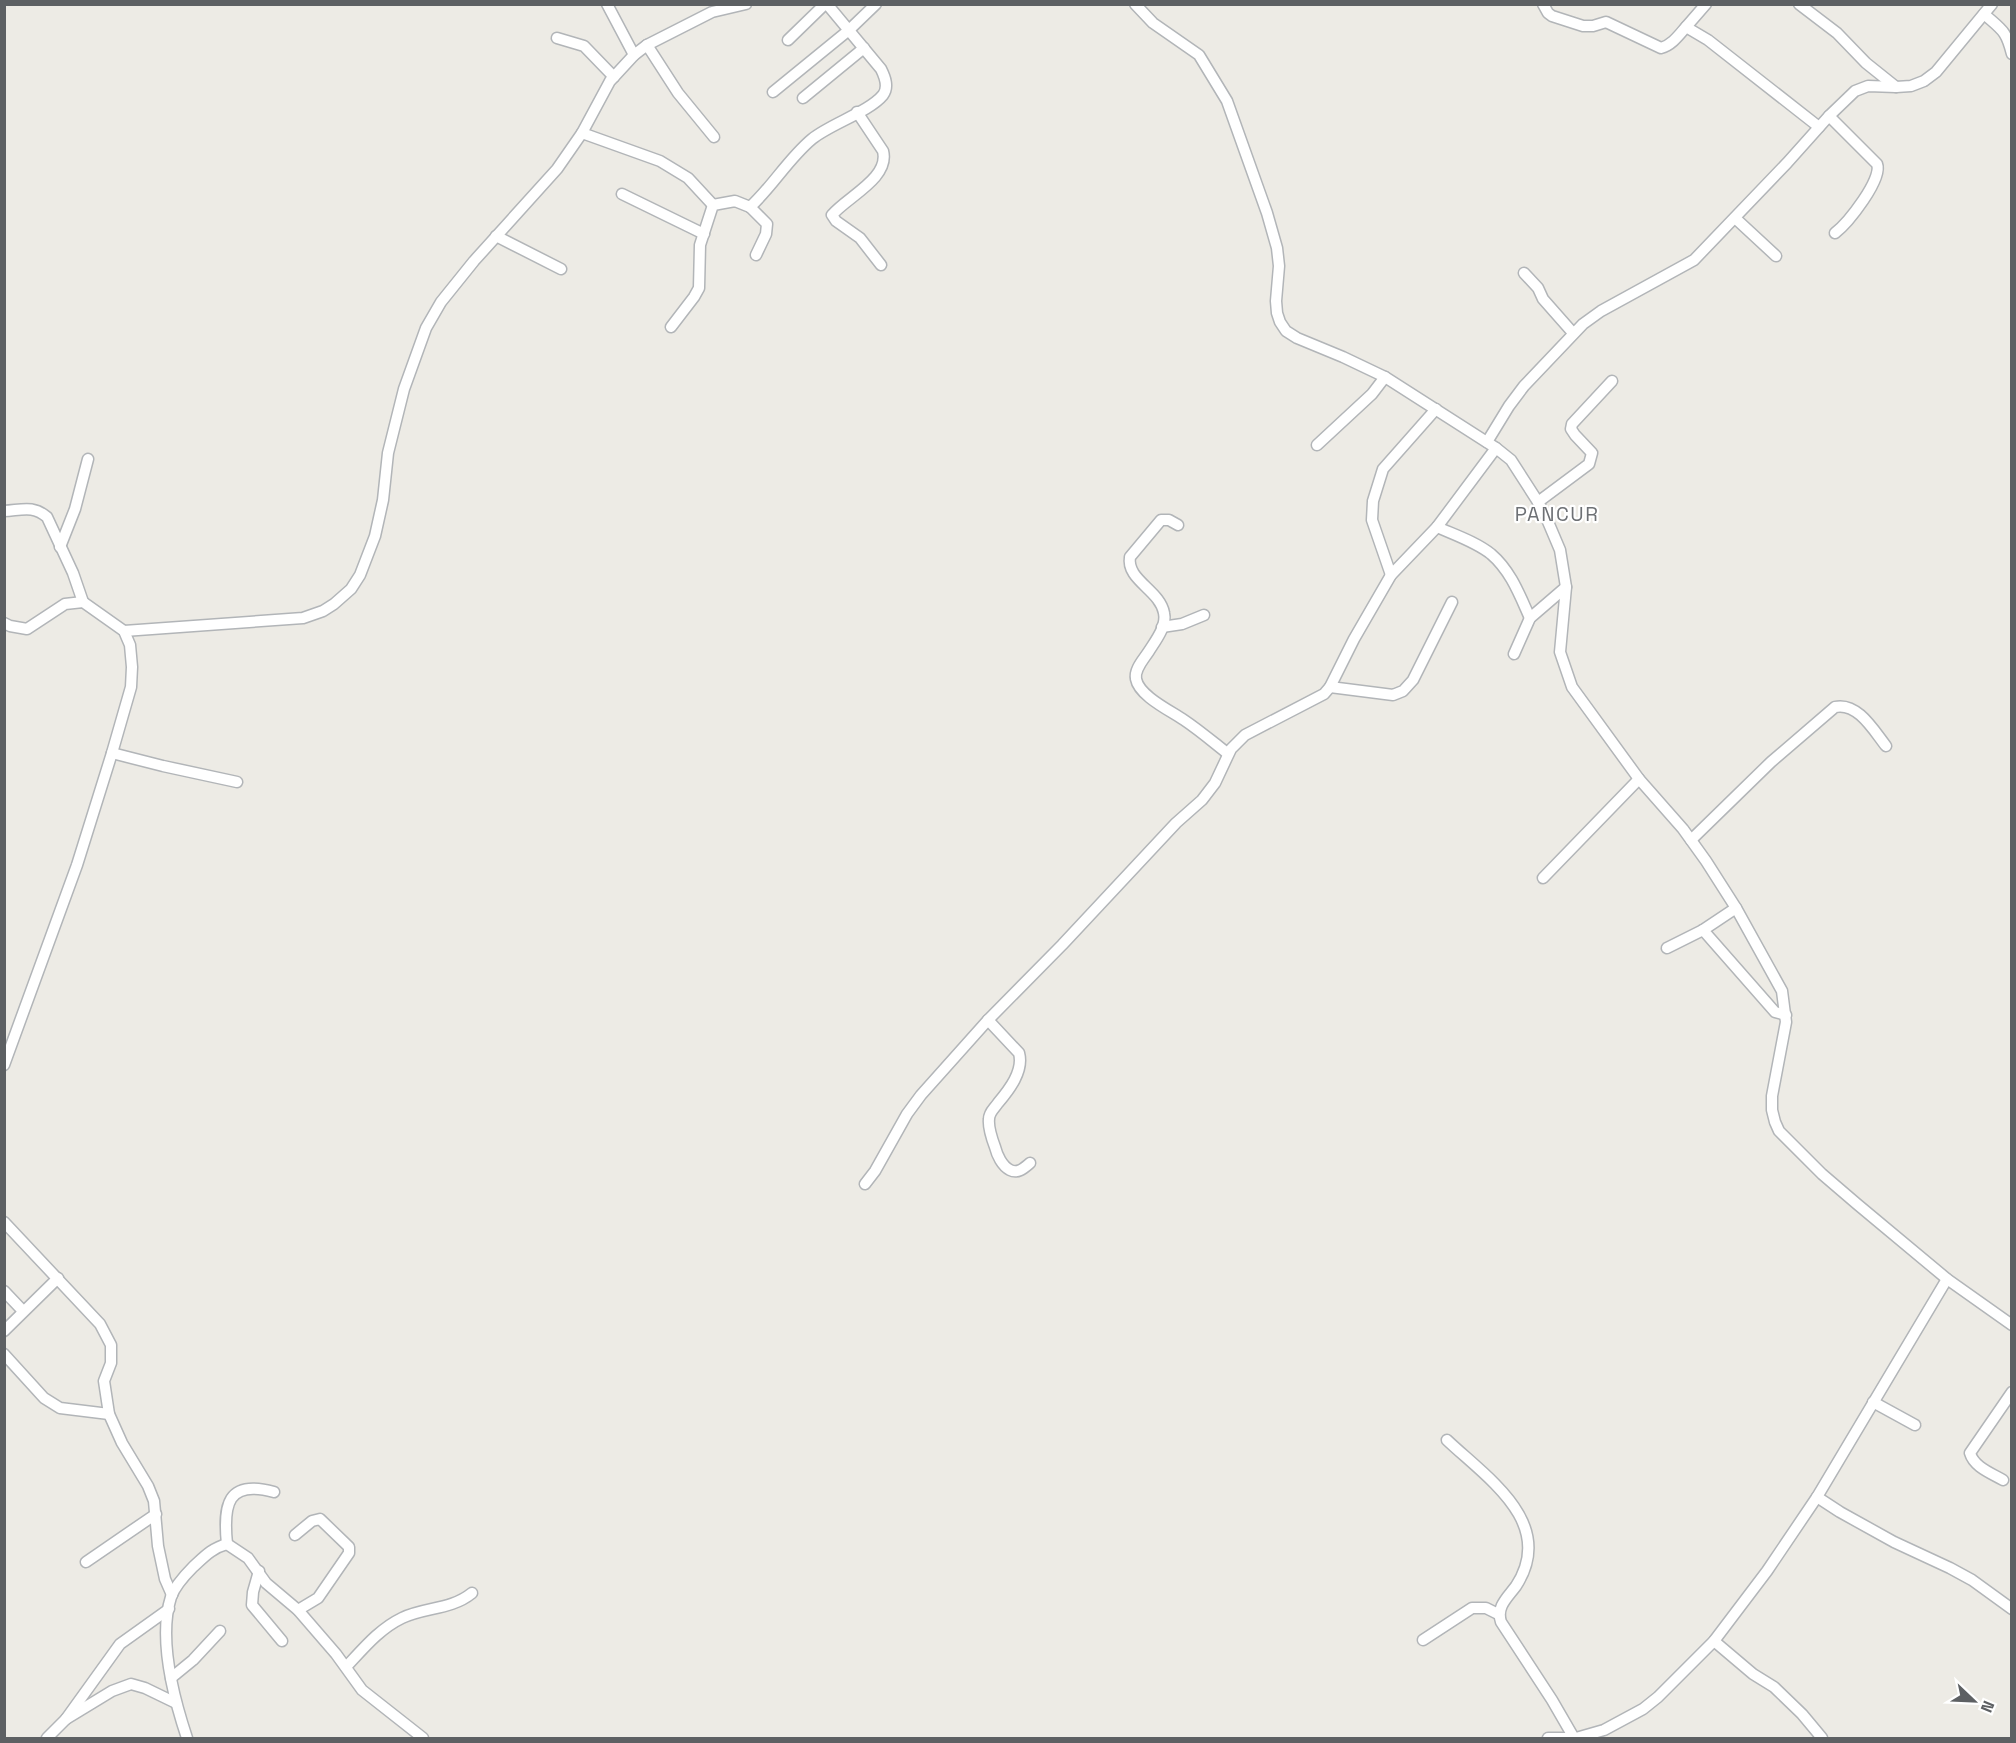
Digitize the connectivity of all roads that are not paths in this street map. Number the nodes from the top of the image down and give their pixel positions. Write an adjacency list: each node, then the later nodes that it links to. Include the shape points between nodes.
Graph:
1 (746, 4): 16 (street, via 712,12)
2 (826, 4): 13 (street); 15 (street)
3 (876, 4): 13 (street)
4 (1151, 4): 10 (street)
5 (1543, 4): 12 (street, via 1552,16 1583,26 1606,22 1660,48)
6 (1706, 4): 12 (street)
7 (1799, 4): 21 (street)
8 (1992, 4): 11 (street)
9 (608, 5): 19 (street)
10 (1138, 8): 43 (street, via 1199,55 1227,100 1277,248 1280,266 1276,301 1286,331)
11 (1984, 14): 18 (street, via 2009,39); 21 (street, via 1936,72 1911,86)
12 (1686, 27): 26 (street)
13 (849, 30): 17 (street); 22 (street)
14 (557, 38): 20 (street, via 584,46)
15 (788, 40)
16 (647, 45): 19 (street); 28 (street, via 678,93)
17 (864, 48): 23 (street); 24 (street, via 881,69 885,90 876,101)
18 (2012, 54)
19 (634, 55): 20 (street)
20 (614, 77): 27 (street)
21 (1896, 87): 25 (street, via 1861,88)
22 (773, 92)
23 (803, 98)
24 (857, 112): 31 (street, via 814,137); 38 (street, via 883,151 884,163 832,215 860,238)
25 (1829, 116): 26 (street); 33 (street, via 1879,168 1857,208)
26 (1819, 127): 32 (street)
27 (582, 133): 30 (street, via 660,161 688,178); 35 (street, via 557,169)
28 (714, 137)
29 (622, 194): 34 (street)
30 (713, 206): 31 (street, via 735,201); 34 (street)
31 (750, 207): 36 (street, via 767,224)
32 (1735, 218): 37 (street); 42 (street, via 1694,260 1601,311)
33 (1835, 233)
34 (704, 234): 41 (street, via 699,254 699,288)
35 (496, 236): 39 (street); 62 (street, via 460,277 426,328 388,453 375,536 351,589 323,612 303,618)
36 (756, 255)
37 (1776, 256)
38 (881, 266)
39 (561, 269)
40 (1524, 273): 42 (street)
41 (671, 327)
42 (1573, 333): 47 (street, via 1509,406)
43 (1385, 376): 45 (street); 46 (street, via 1372,394)
44 (1612, 381): 49 (street, via 1572,424 1575,435 1592,453 1589,464)
45 (1436, 409): 47 (street); 54 (street, via 1383,469 1373,501 1372,520)
46 (1317, 445)
47 (1492, 445): 49 (street, via 1510,460); 52 (street)
48 (88, 459): 53 (street)
49 (1538, 502): 55 (street, via 1560,550)
50 (4, 511): 53 (street, via 39,511 47,517)
51 (1178, 525): 61 (street, via 1161,520 1130,557 1131,571 1155,595 1164,612)
52 (1437, 527): 54 (street); 59 (street, via 1478,546 1497,560 1516,586)
53 (60, 547): 56 (street)
54 (1391, 575): 64 (street)
55 (1566, 587): 59 (street); 68 (street, via 1562,663 1583,704)
56 (83, 602): 60 (street, via 65,604 27,629); 62 (street)
57 (1452, 602): 64 (street, via 1413,680 1403,691 1393,695)
58 (1204, 615): 61 (street)
59 (1530, 618): 63 (street)
60 (5, 624)
61 (1162, 627): 67 (street, via 1135,676 1140,688)
62 (124, 631): 66 (street, via 132,667)
63 (1514, 654)
64 (1329, 687): 67 (street, via 1317,698 1245,735)
65 (1886, 746): 70 (street, via 1856,711 1835,706)
66 (112, 753): 69 (street); 77 (street, via 77,865)
67 (1227, 753): 76 (street, via 1221,772 1202,800)
68 (1639, 779): 70 (street); 71 (street)
69 (237, 782)
70 (1691, 840): 72 (street)
71 (1542, 878)
72 (1736, 908): 73 (street); 75 (street, via 1779,982)
73 (1703, 930): 74 (street); 75 (street, via 1775,1012)
74 (1667, 948)
75 (1786, 1016): 82 (street, via 1772,1096 1774,1122 1779,1131 1822,1174)
76 (988, 1020): 78 (street, via 1020,1058 1014,1080 988,1120 997,1155 1013,1172); 79 (street, via 921,1095)
77 (4, 1065)
78 (1030, 1162)
79 (865, 1184)
80 (4, 1222): 81 (street)
81 (58, 1278): 84 (street); 90 (street, via 100,1324 111,1345 111,1363 104,1382)
82 (1947, 1279): 85 (street); 89 (street)
83 (4, 1291): 84 (street)
84 (23, 1311): 86 (street)
85 (2012, 1326)
86 (4, 1330)
87 (4, 1354): 90 (street, via 44,1398 60,1408)
88 (2012, 1392): 93 (street, via 1970,1453 1976,1464)
89 (1873, 1402): 91 (street); 95 (street)
90 (109, 1414): 96 (street, via 148,1486)
91 (1915, 1425)
92 (1447, 1440): 106 (street, via 1513,1504 1525,1525 1529,1555 1525,1569)
93 (2003, 1480)
94 (274, 1492): 98 (street, via 241,1489 232,1496 225,1520)
95 (1817, 1497): 104 (street, via 1894,1542 1957,1572); 110 (street)
96 (156, 1514): 99 (street); 102 (street, via 158,1546)
97 (295, 1535): 105 (street, via 320,1519 349,1546 347,1558 318,1598)
98 (227, 1544): 100 (street); 102 (street, via 215,1547 202,1558)
99 (86, 1562)
100 (259, 1571): 105 (street, via 266,1583); 109 (street, via 252,1605)
101 (472, 1593): 111 (street, via 451,1605 392,1623)
102 (172, 1595): 103 (street)
103 (169, 1609): 112 (street); 114 (street, via 120,1644)
104 (2012, 1609)
105 (298, 1610): 111 (street)
106 (1498, 1614): 108 (street, via 1486,1608 1472,1608); 120 (street)
107 (219, 1631): 112 (street)
108 (1423, 1640)
109 (282, 1641)
110 (1714, 1641): 120 (street, via 1643,1709 1604,1730); 121 (street, via 1774,1687)
111 (346, 1667): 117 (street, via 362,1690)
112 (171, 1678): 113 (street)
113 (177, 1703): 114 (street, via 131,1684); 116 (street)
114 (66, 1719): 115 (street)
115 (47, 1738)
116 (187, 1738)
117 (423, 1738)
118 (1548, 1738): 119 (street)
119 (1569, 1738)
120 (1575, 1738)
121 (1822, 1738)

